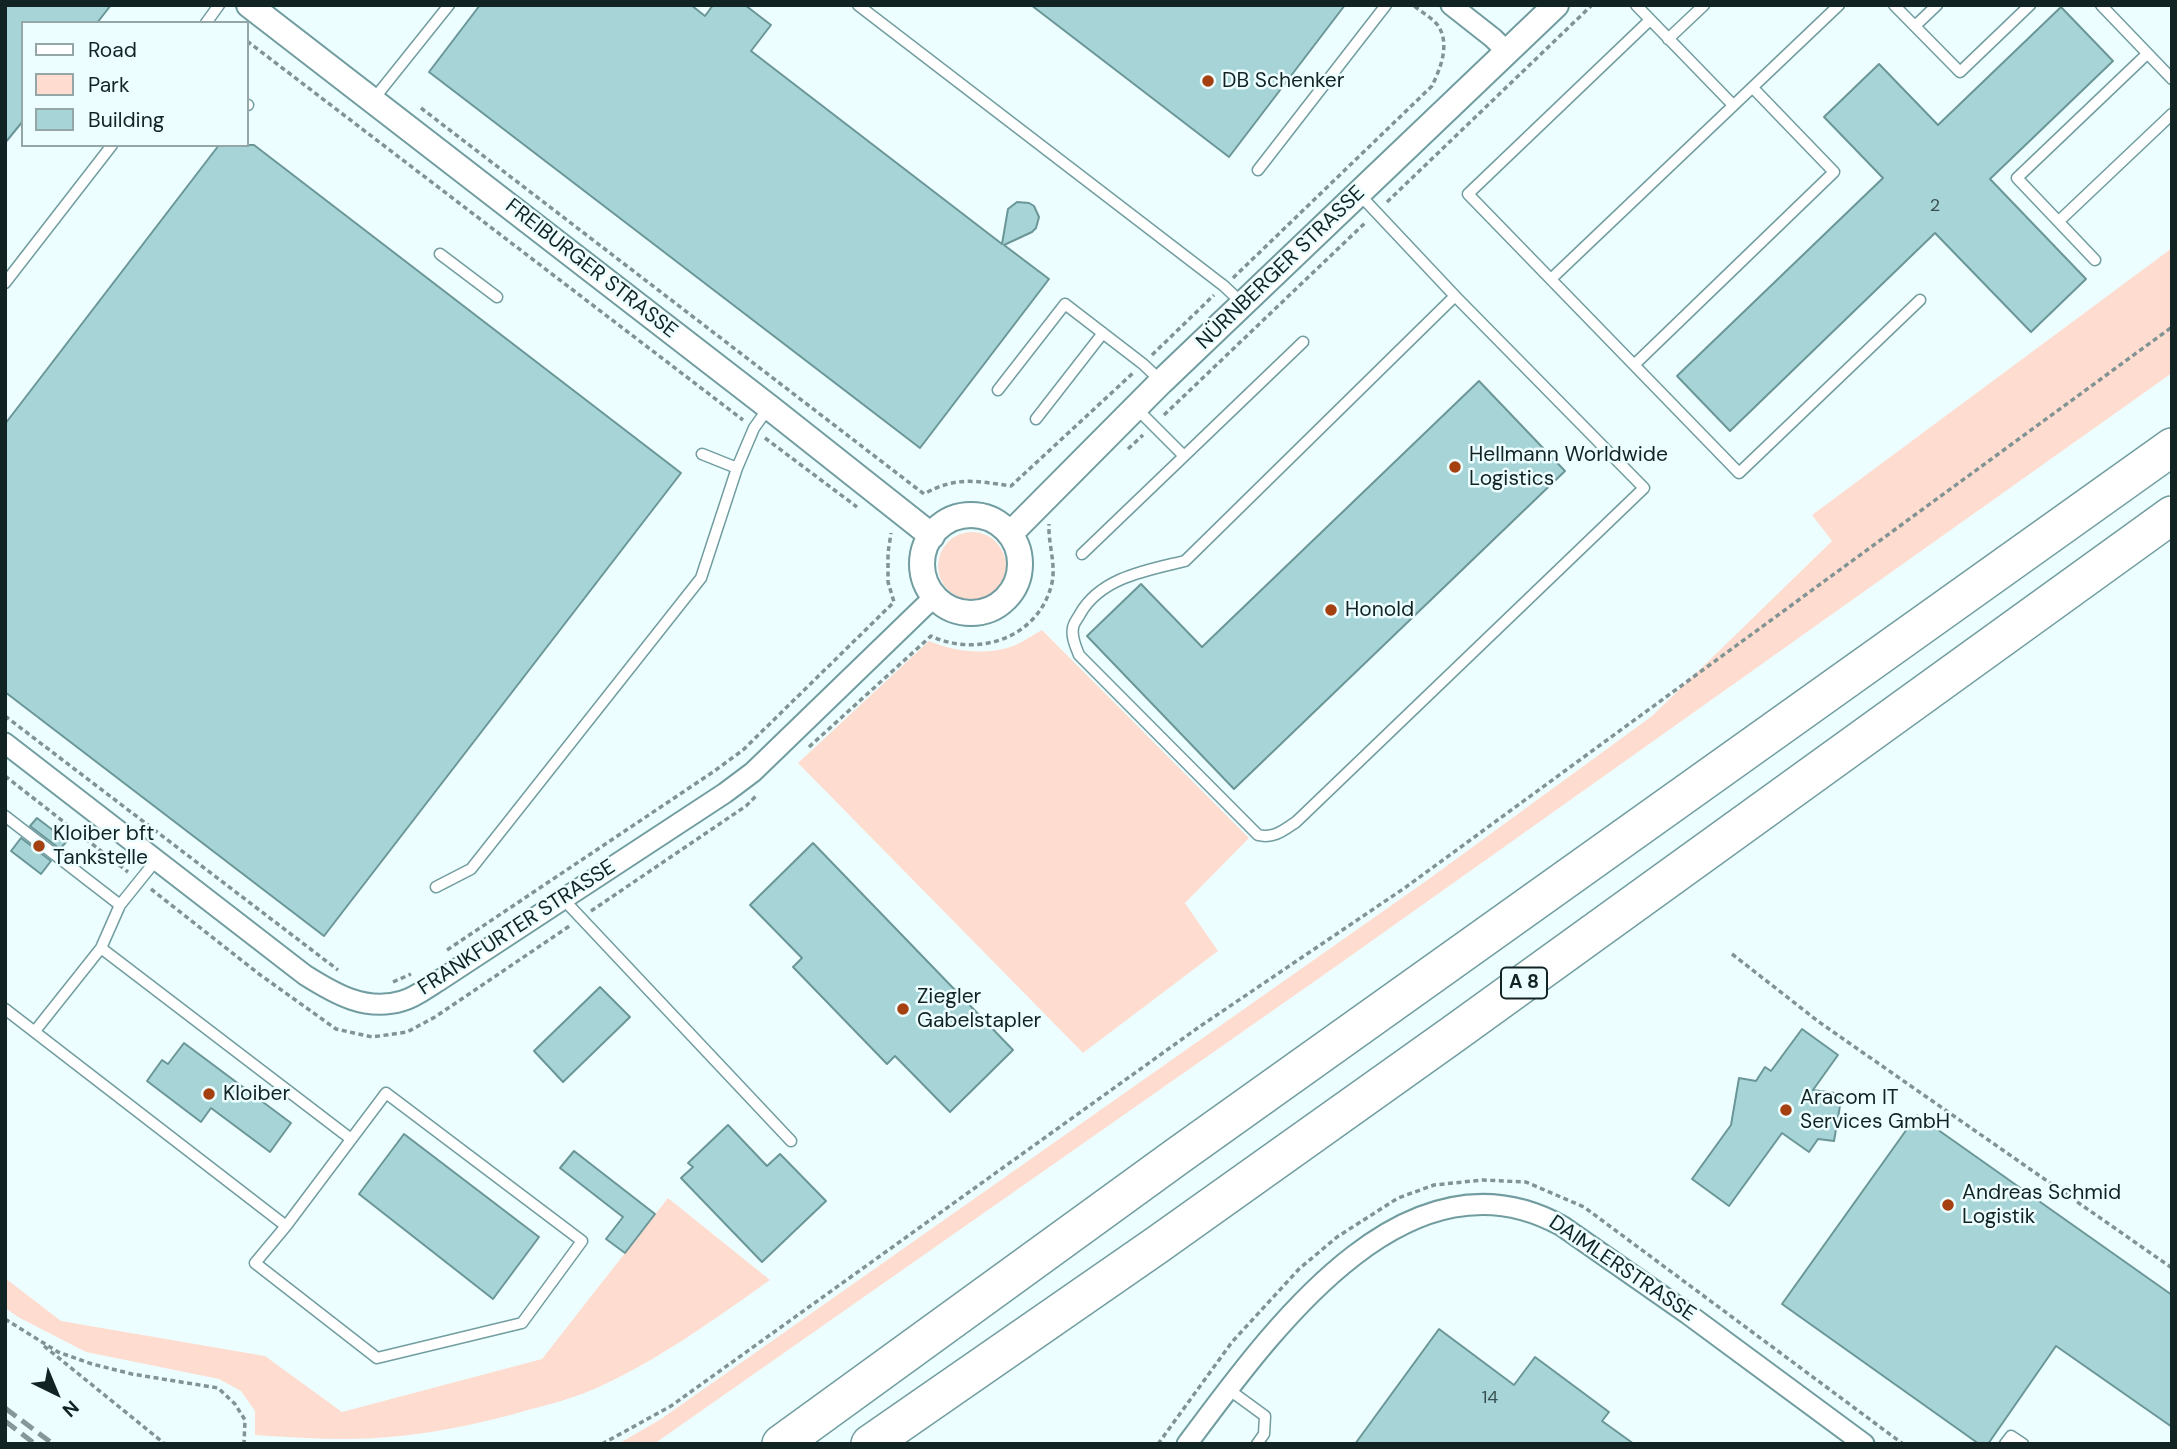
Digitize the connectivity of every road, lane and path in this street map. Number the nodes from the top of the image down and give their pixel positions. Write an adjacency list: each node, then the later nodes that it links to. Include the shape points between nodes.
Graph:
1 (219, 5): 18 (lane)
2 (249, 5): 26 (street, FREIBURGER STRASSE)
3 (449, 5): 26 (lane)
4 (858, 5): 39 (lane)
5 (1386, 5): 31 (lane)
6 (1413, 5): 39 (path, via 1439,26 1444,49 1432,86)
7 (1451, 5): 22 (street)
8 (1556, 5): 22 (street, NÜRNBERGER STRASSE)
9 (1592, 5): 33 (path)
10 (1636, 5): 17 (lane)
11 (1704, 5): 20 (lane)
12 (1839, 5): 25 (lane)
13 (1894, 5): 19 (lane)
14 (1937, 5): 19 (lane)
15 (2030, 5): 19 (lane, via 1960,72)
16 (2101, 5): 23 (lane)
17 (1650, 20): 20 (lane); 37 (lane, via 1468,194)
18 (207, 21)
19 (1915, 26)
20 (1668, 39): 27 (lane)
21 (248, 42): 55 (path)
22 (1507, 52): 32 (street, NÜRNBERGER STRASSE)
23 (2147, 54): 24 (lane); 34 (lane, via 2017,178)
24 (2172, 79)
25 (1753, 88): 27 (lane); 48 (lane, via 1834,172)
26 (373, 100): 51 (street, FREIBURGER STRASSE)
27 (1734, 106): 37 (lane)
28 (421, 107): 47 (path, via 924,494 954,482 1011,486)
29 (2172, 114): 34 (lane)
30 (110, 147): 38 (lane)
31 (1258, 170)
32 (1359, 194): 33 (lane); 43 (street, NÜRNBERGER STRASSE)
33 (1376, 212): 40 (lane); 54 (path)
34 (2059, 221): 36 (lane)
35 (440, 254): 41 (lane)
36 (2095, 260)
37 (1551, 279): 48 (lane)
38 (5, 283)
39 (1224, 286): 43 (lane); 47 (path)
40 (1455, 296): 40 (lane, via 1644,488 1296,822 1268,837 1258,835 1079,655 1072,628 1083,608 1105,587 1133,574 1185,561)
41 (497, 297)
42 (1920, 300): 48 (lane, via 1739,472)
43 (1244, 304): 49 (street, NÜRNBERGER STRASSE)
44 (2172, 327): 100 (path, via 1406,887 1199,1027 671,1405)
45 (1103, 333): 47 (lane); 50 (lane, via 1065,304); 53 (lane)
46 (1303, 342): 59 (lane)
47 (1143, 364): 49 (lane)
48 (1634, 365)
49 (1161, 382): 52 (street, NÜRNBERGER STRASSE)
50 (998, 390)
51 (769, 407): 55 (lane); 66 (street, FREIBURGER STRASSE)
52 (1136, 408): 54 (lane); 65 (street, NÜRNBERGER STRASSE)
53 (1036, 419)
54 (1153, 425): 57 (path); 59 (lane)
55 (754, 429): 60 (lane); 61 (path)
56 (2172, 447): 101 (highway)
57 (1125, 452)
58 (702, 454): 60 (lane)
59 (1184, 456): 67 (lane)
60 (737, 468): 79 (lane, via 701,578 471,869)
61 (860, 509)
62 (2172, 515): 102 (highway, A 8, via 1429,1051)
63 (1049, 524): 71 (path, via 1054,568 1034,619 1006,639 985,644 962,645 931,636)
64 (881, 526): 84 (path, via 892,534 888,582 894,602 713,772)
65 (1010, 534): 66 (street, via 997,522 965,515 949,520); 68 (street, via 1021,565 1009,596 996,607 963,613)
66 (932, 536): 68 (street, via 922,556 922,571)
67 (1082, 554)
68 (934, 597): 80 (street, FRANKFURTER STRASSE, via 753,772)
69 (5, 716): 86 (path)
70 (8, 751): 77 (street, FRANKFURTER STRASSE)
71 (802, 754)
72 (5, 776): 76 (path)
73 (764, 789): 82 (path)
74 (5, 816): 81 (lane)
75 (89, 832): 76 (path)
76 (85, 838): 78 (path)
77 (157, 859): 78 (lane); 80 (street, FRANKFURTER STRASSE, via 305,975 351,1000 377,1005 404,1001)
78 (140, 881): 81 (lane); 82 (path, via 336,1030 372,1037 407,1032 435,1017)
79 (436, 887)
80 (564, 900): 82 (lane)
81 (120, 905): 83 (lane)
82 (580, 919): 92 (lane)
83 (102, 948): 90 (lane); 91 (lane)
84 (446, 951)
85 (1732, 954): 94 (path, via 1819,1022)
86 (338, 970)
87 (411, 974): 88 (path)
88 (383, 986)
89 (5, 1009): 90 (lane)
90 (35, 1031): 93 (lane)
91 (351, 1139): 93 (lane); 93 (lane, via 386,1093 582,1241 522,1324 377,1358 255,1263)
92 (791, 1141)
93 (286, 1226)
94 (2172, 1268)
95 (5, 1319): 96 (path)
96 (35, 1339): 98 (path); 99 (path, via 92,1364 218,1388 245,1419)
97 (1228, 1389): 104 (street, DAIMLERSTRASSE); 105 (lane, via 1265,1416 1264,1434); 106 (street, DAIMLERSTRASSE, via 1302,1302 1369,1244 1424,1215 1448,1208 1496,1206 1543,1215 1562,1226)
98 (164, 1444)
99 (244, 1444)
100 (602, 1444)
101 (781, 1444)
102 (870, 1444)
103 (1158, 1444): 107 (path, via 1232,1342 1299,1269 1337,1237 1398,1198 1434,1185 1482,1180 1526,1182 1584,1207)
104 (1187, 1444)
105 (1257, 1444)
106 (1864, 1444)
107 (1903, 1444)
108 (2005, 1444): 109 (lane, via 2011,1436)
109 (2023, 1444)

